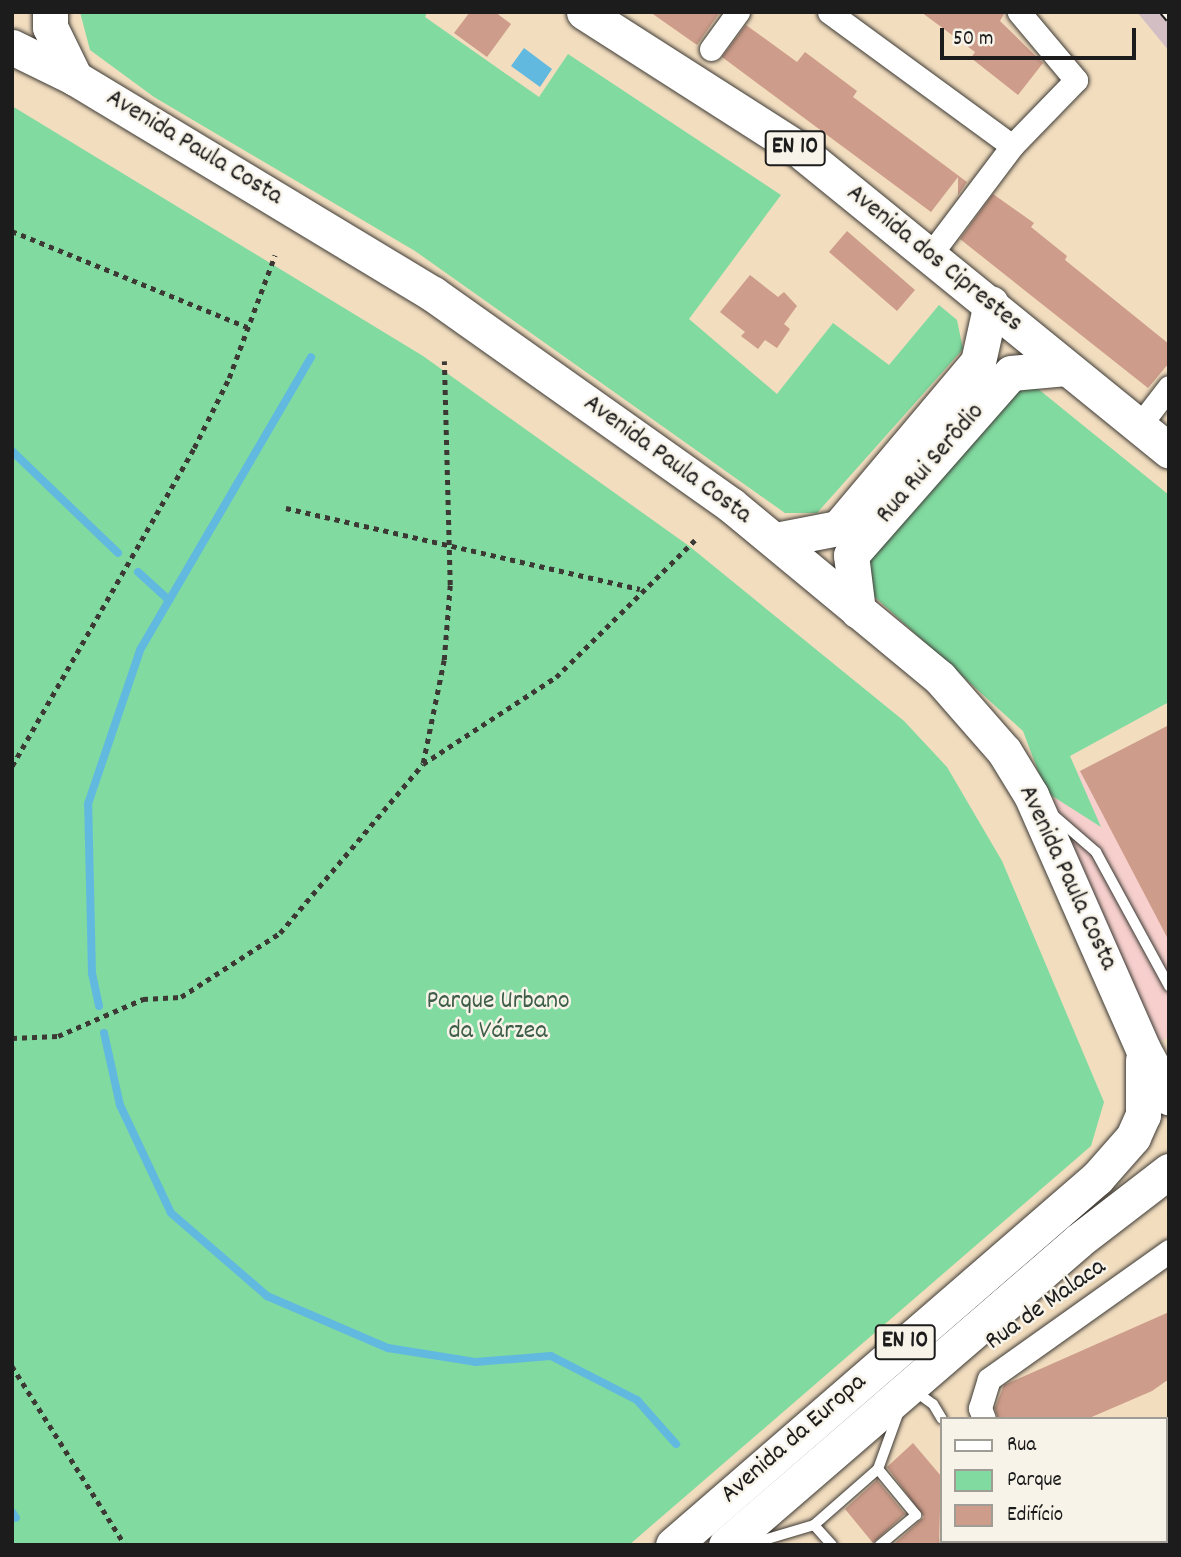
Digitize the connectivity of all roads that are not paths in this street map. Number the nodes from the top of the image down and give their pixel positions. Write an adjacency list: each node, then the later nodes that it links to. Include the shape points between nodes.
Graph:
1 (50, 12): 8 (main road, via 50,27)
2 (584, 12): 10 (main road, Avenida dos Ciprestes / EN 10, via 798,149)
3 (738, 12): 7 (street)
4 (829, 12): 9 (street)
5 (1019, 12): 9 (street, via 1076,80)
6 (12, 47): 8 (main road, Avenida Paula Costa)
7 (711, 49)
8 (75, 78): 16 (main road, Avenida Paula Costa, via 433,294)
9 (1013, 146): 10 (street)
10 (930, 255): 11 (main road, Avenida dos Ciprestes / EN 10)
11 (991, 303): 12 (main road, Avenida dos Ciprestes / EN 10); 16 (main road, Rua Rui Serôdio, via 978,362 838,528)
12 (1066, 368): 14 (main road, Avenida dos Ciprestes / EN 10); 17 (main road, Rua Rui Serôdio, via 1011,373 851,555)
13 (1169, 387): 14 (street)
14 (1139, 426): 15 (main road, Avenida dos Ciprestes / EN 10)
15 (1169, 451)
16 (776, 540): 17 (main road, Avenida Paula Costa)
17 (858, 611): 18 (main road, Avenida Paula Costa, via 940,678 1004,751)
18 (1031, 795): 19 (lane, via 1096,852); 20 (main road, Avenida Paula Costa)
19 (1169, 986)
20 (1143, 1049): 21 (main road, Avenida Paula Costa); 29 (main road, Avenida da Europa / EN 10, via 1146,1098 1133,1137 1097,1178)
21 (1169, 1097)
22 (1169, 1171): 24 (main road, Avenida da Europa / EN 10, via 1078,1241)
23 (1169, 1251): 26 (street, Rua de Malaca, via 989,1379 980,1408)
24 (909, 1387): 25 (lane, via 933,1404); 27 (lane); 30 (main road, Avenida da Europa / EN 10)
25 (941, 1417)
26 (983, 1417)
27 (878, 1469): 28 (lane); 33 (lane, via 916,1515)
28 (814, 1525): 31 (lane); 32 (lane)
29 (673, 1545)
30 (726, 1545)
31 (747, 1545)
32 (832, 1545)
33 (880, 1545)

